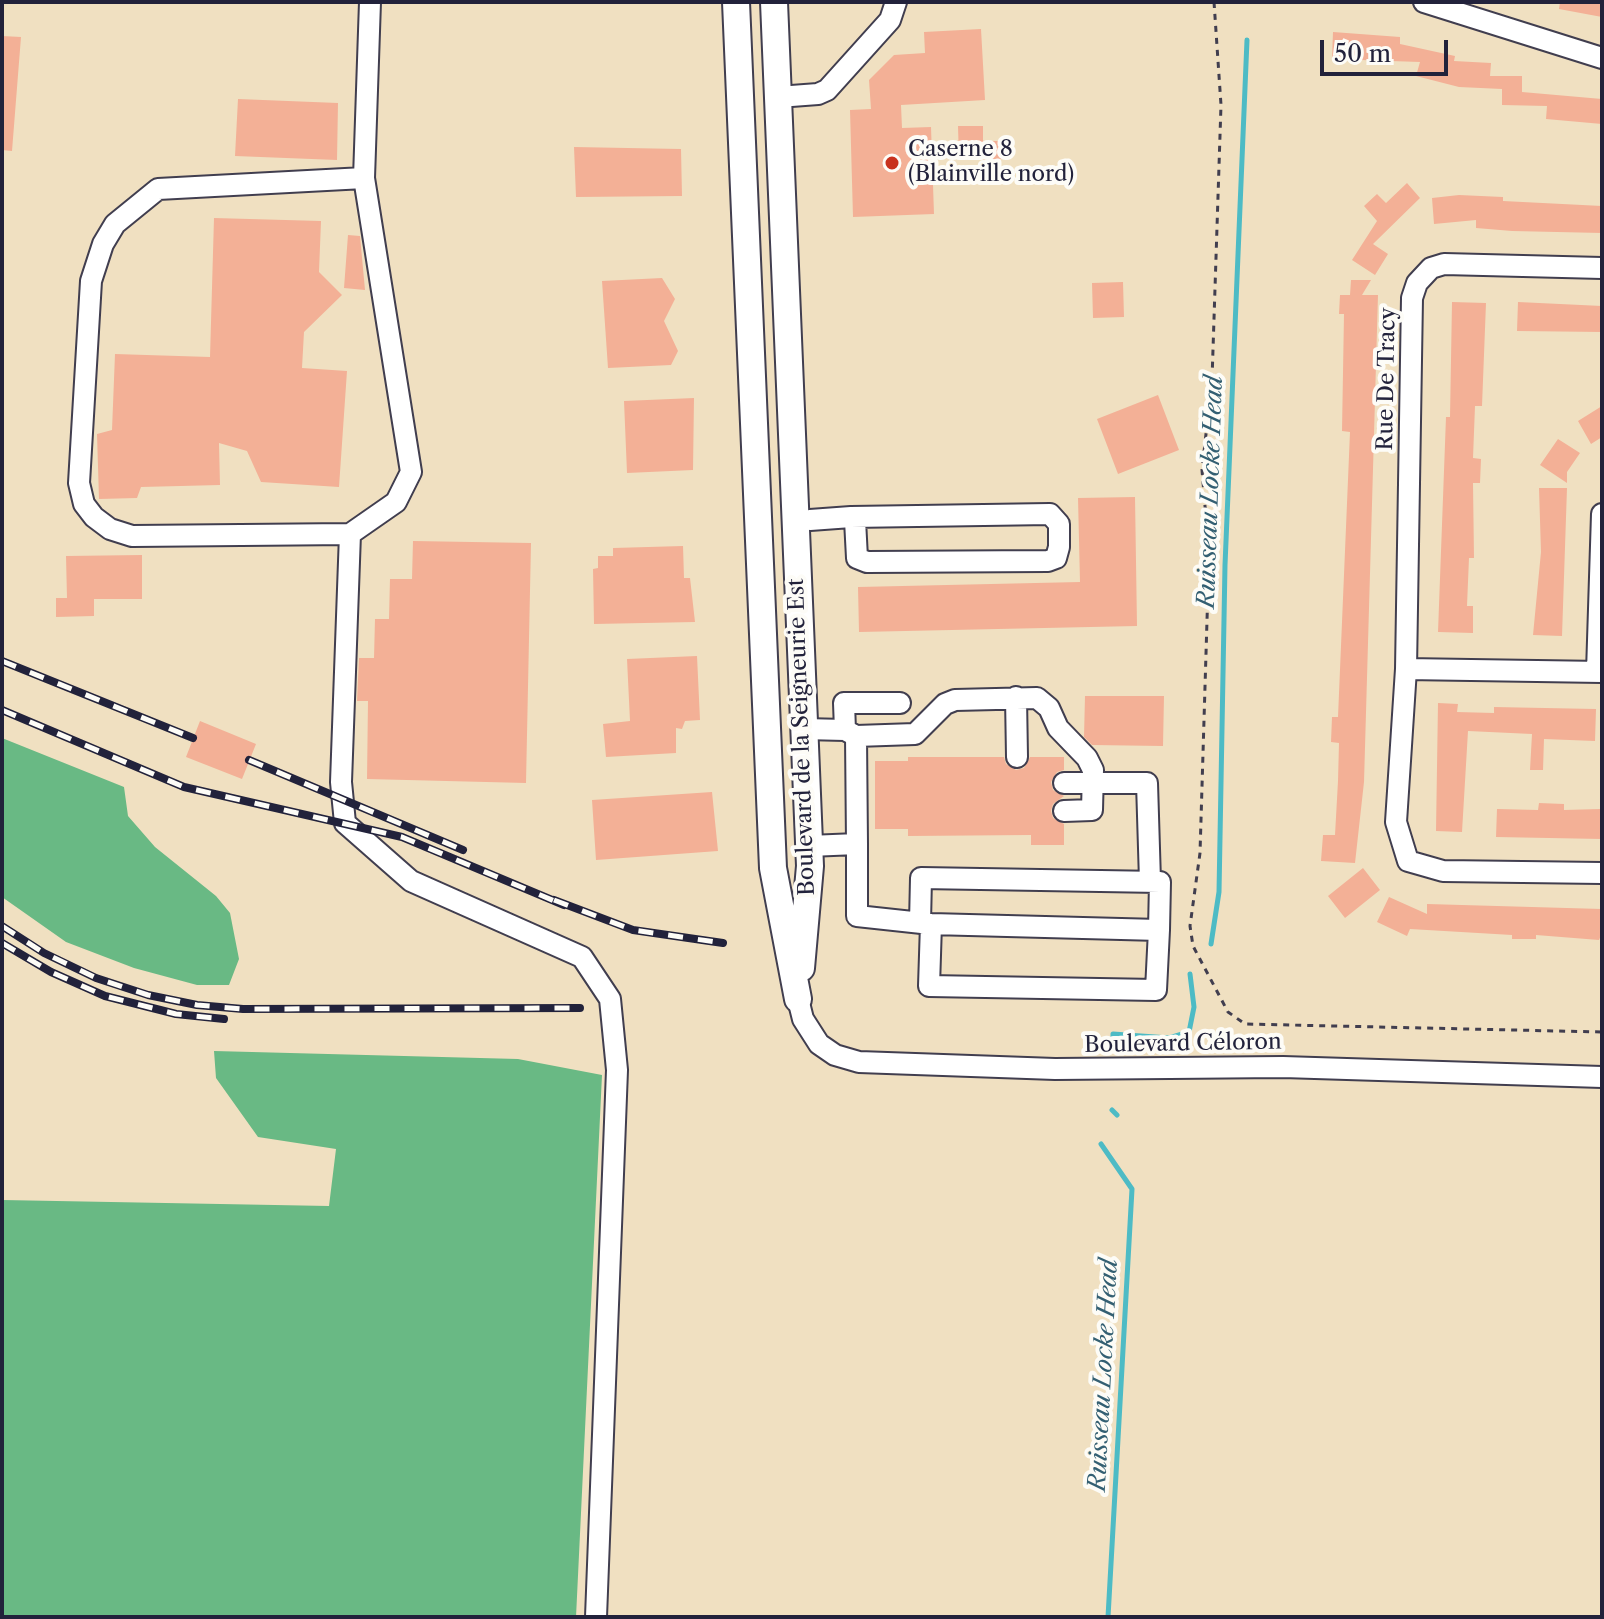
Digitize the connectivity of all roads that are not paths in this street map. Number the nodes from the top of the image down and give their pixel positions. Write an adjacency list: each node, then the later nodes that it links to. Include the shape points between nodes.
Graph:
1 (370, 2): 8 (street)
2 (736, 2): 10 (main road, Boulevard de la Seigneurie Est)
3 (774, 2): 7 (main road, Boulevard de la Seigneurie Est)
4 (896, 2): 7 (street, via 890,20 827,90)
5 (1424, 2): 6 (street)
6 (1602, 58)
7 (778, 97): 9 (main road, Boulevard de la Seigneurie Est)
8 (364, 178): 20 (street, via 411,472 396,502); 20 (street, via 158,189 115,224 91,281 79,483 94,517 132,536)
9 (783, 244): 10 (main road); 12 (main road, Boulevard de la Seigneurie Est)
10 (746, 245): 13 (main road, Boulevard de la Seigneurie Est)
11 (1602, 268): 21 (street, Rue De Tracy, via 1444,264 1431,268 1417,283 1412,298)
12 (786, 299): 13 (main road); 14 (main road, Boulevard de la Seigneurie Est)
13 (749, 300): 15 (main road, Boulevard de la Seigneurie Est)
14 (791, 438): 15 (main road); 17 (main road, Boulevard de la Seigneurie Est)
15 (755, 440): 16 (main road, Boulevard de la Seigneurie Est)
16 (758, 503): 17 (main road); 26 (main road, Boulevard de la Seigneurie Est)
17 (802, 511): 19 (street); 25 (main road, Boulevard de la Seigneurie Est)
18 (1602, 514): 22 (street)
19 (851, 517): 19 (street, via 857,558 867,562 1048,561 1056,558 1059,547 1059,524 1050,514)
20 (350, 534): 40 (street, via 341,782 345,823 411,881 582,957 610,999 617,1070)
21 (1406, 669): 22 (street); 34 (street, via 1396,822 1408,861 1467,873)
22 (1600, 672)
23 (1016, 697): 27 (street, via 955,700 915,734); 28 (street); 30 (street, via 1044,702 1062,733 1091,763)
24 (900, 703): 27 (street, via 844,703)
25 (804, 729): 26 (main road); 27 (street); 33 (main road, Boulevard de la Seigneurie Est)
26 (767, 731): 38 (main road, Boulevard de la Seigneurie Est, via 773,868)
27 (851, 733): 32 (street)
28 (1017, 757)
29 (1064, 783): 30 (street)
30 (1093, 783): 31 (street, via 1092,810); 35 (street, via 1147,783)
31 (1064, 811)
32 (857, 844): 33 (street); 36 (street, via 857,916)
33 (809, 846): 38 (main road, Boulevard de la Seigneurie Est)
34 (1602, 873)
35 (1150, 881): 36 (street, via 921,878); 37 (street, via 1160,882)
36 (926, 924): 37 (street); 37 (street, via 929,986 1156,990)
37 (1159, 930)
38 (798, 999): 39 (street, Boulevard Céloron, via 819,1044 859,1062)
39 (1602, 1077)
40 (596, 1617)

